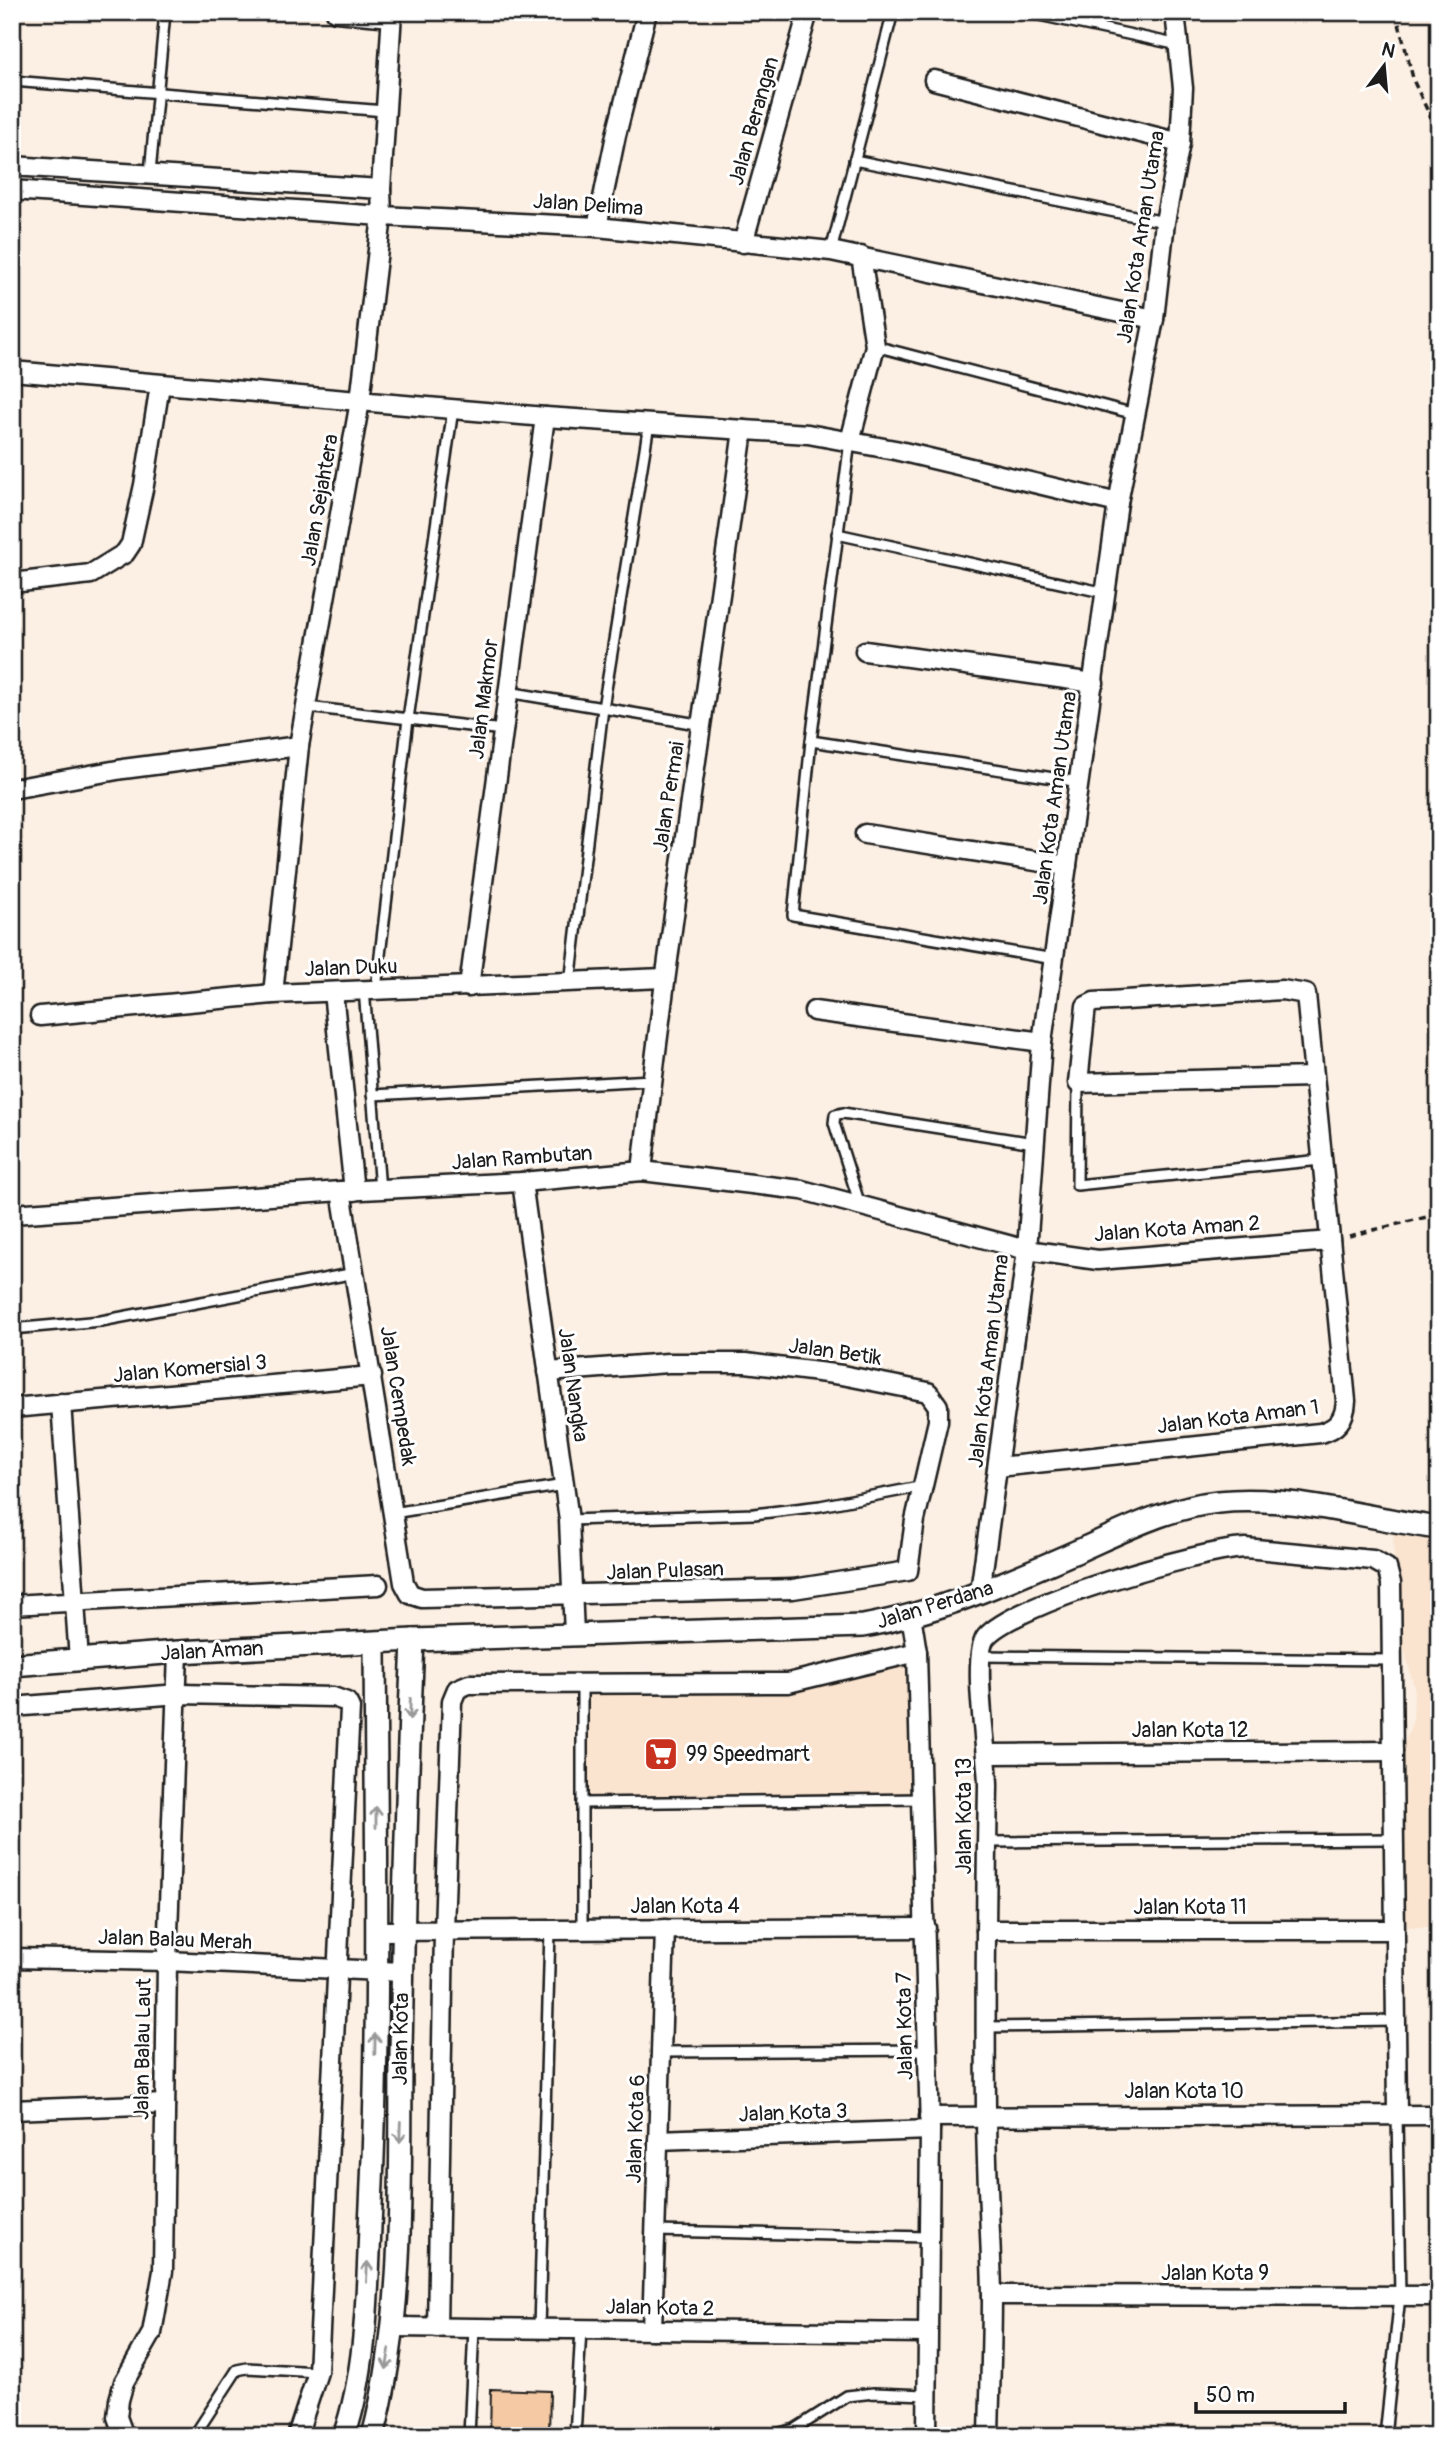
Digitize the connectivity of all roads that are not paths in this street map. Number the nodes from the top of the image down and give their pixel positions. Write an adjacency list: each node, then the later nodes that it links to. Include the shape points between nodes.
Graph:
1 (165, 12): 12 (lane)
2 (335, 12): 8 (street)
3 (647, 12): 22 (street)
4 (808, 12): 23 (street, Jalan Berangan)
5 (893, 12): 15 (lane)
6 (1025, 12): 9 (lane)
7 (1175, 12): 9 (street, Jalan Kota Aman Utama)
8 (392, 14): 13 (street, Jalan Sejahtera)
9 (1179, 45): 14 (street, Jalan Kota Aman Utama)
10 (934, 80): 14 (street)
11 (12, 82): 12 (lane)
12 (158, 93): 13 (lane); 17 (lane)
13 (385, 111): 18 (street, Jalan Sejahtera)
14 (1180, 143): 21 (street, Jalan Kota Aman Utama)
15 (854, 160): 21 (lane); 24 (lane)
16 (12, 166): 17 (street)
17 (150, 173): 18 (street)
18 (381, 189): 20 (street, Jalan Sejahtera)
19 (12, 190): 20 (street, Jalan Delima)
20 (382, 216): 22 (street, Jalan Delima); 30 (street, Jalan Sejahtera)
21 (1166, 222): 26 (street, Jalan Kota Aman Utama)
22 (597, 227): 23 (street, Jalan Delima)
23 (743, 243): 24 (street, Jalan Delima)
24 (831, 251): 25 (street, Jalan Delima)
25 (861, 256): 26 (street, Jalan Delima); 27 (street)
26 (1154, 319): 32 (street, Jalan Kota Aman Utama)
27 (875, 346): 32 (lane); 36 (street)
28 (12, 371): 29 (street)
29 (160, 385): 30 (street); 39 (street, via 144,485 125,553 91,574)
30 (360, 401): 31 (street); 44 (street, Jalan Sejahtera)
31 (453, 409): 33 (street); 46 (lane)
32 (1135, 414): 37 (street, Jalan Kota Aman Utama)
33 (545, 417): 34 (street); 43 (street, Jalan Makmor)
34 (649, 424): 35 (street); 45 (lane)
35 (743, 430): 36 (street); 47 (street, Jalan Permai)
36 (850, 441): 37 (street); 38 (lane)
37 (1118, 503): 40 (street, Jalan Kota Aman Utama)
38 (836, 534): 40 (lane); 49 (lane)
39 (12, 583)
40 (1106, 593): 42 (street, Jalan Kota Aman Utama)
41 (865, 651): 42 (street)
42 (1094, 683): 51 (street, Jalan Kota Aman Utama)
43 (508, 692): 45 (lane); 48 (street, Jalan Makmor)
44 (307, 707): 46 (lane); 50 (street, Jalan Sejahtera)
45 (603, 708): 47 (lane); 57 (lane)
46 (408, 719): 48 (lane); 59 (lane)
47 (703, 725): 56 (street, Jalan Permai)
48 (503, 730): 58 (street, Jalan Makmor)
49 (811, 741): 51 (lane); 55 (lane, via 794,917)
50 (299, 746): 52 (street); 61 (street, Jalan Sejahtera)
51 (1080, 782): 54 (street, Jalan Kota Aman Utama)
52 (12, 789)
53 (865, 834): 54 (street)
54 (1068, 866): 55 (street, Jalan Kota Aman Utama)
55 (1054, 959): 64 (street, Jalan Kota Aman Utama)
56 (664, 978): 57 (street, Jalan Duku); 66 (street, Jalan Permai)
57 (570, 982): 58 (street, Jalan Duku)
58 (469, 987): 59 (street, Jalan Duku)
59 (370, 989): 60 (street, Jalan Duku); 68 (lane)
60 (333, 992): 61 (street, Jalan Duku); 74 (street, Jalan Cempedak)
61 (273, 994): 63 (street, Jalan Duku)
62 (814, 1011): 64 (street)
63 (40, 1016)
64 (1042, 1042): 69 (street, Jalan Kota Aman Utama)
65 (1313, 1077): 67 (street); 67 (street, via 1306,994 1282,989 1089,1003); 70 (street)
66 (652, 1080): 68 (lane); 71 (street, Jalan Permai)
67 (1078, 1083): 70 (lane, via 1077,1185)
68 (372, 1095): 73 (lane)
69 (1034, 1143): 75 (lane, via 835,1115); 78 (street, Jalan Kota Aman Utama)
70 (1321, 1160): 77 (street)
71 (642, 1171): 72 (street, Jalan Rambutan); 75 (street, Jalan Rambutan, via 773,1185)
72 (522, 1182): 73 (street, Jalan Rambutan); 81 (street, Jalan Nangka)
73 (380, 1190): 74 (street, Jalan Rambutan)
74 (348, 1191): 76 (street, Jalan Rambutan); 79 (street, Jalan Cempedak)
75 (860, 1205): 78 (street, Jalan Rambutan)
76 (12, 1214)
77 (1329, 1241): 78 (street, Jalan Kota Aman 2, via 1113,1260); 85 (street, Jalan Kota Aman 1, via 1346,1401 1337,1426 1320,1433)
78 (1027, 1250): 85 (street, Jalan Kota Aman Utama)
79 (355, 1273): 80 (lane, via 101,1321); 82 (street, Jalan Cempedak)
80 (12, 1329)
81 (548, 1372): 86 (street, Jalan Nangka); 87 (street, Jalan Betik, via 668,1363 746,1363 920,1388 934,1398 939,1415)
82 (372, 1376): 83 (street, Jalan Komersial 3); 88 (street, Jalan Cempedak)
83 (61, 1403): 84 (street, Jalan Komersial 3); 96 (street)
84 (12, 1408)
85 (998, 1467): 93 (street, Jalan Kota Aman Utama)
86 (564, 1485): 88 (lane); 89 (street, Jalan Nangka)
87 (923, 1486): 89 (lane, via 754,1514); 91 (street, Jalan Betik)
88 (393, 1513): 95 (street, Jalan Cempedak, via 404,1583 410,1594)
89 (569, 1520): 94 (street, Jalan Nangka)
90 (1439, 1528): 93 (street, Jalan Perdana, via 1290,1504 1219,1502 1160,1514)
91 (908, 1571): 94 (street, Jalan Pulasan, via 793,1589)
92 (378, 1585): 96 (street)
93 (979, 1592): 98 (street, Jalan Perdana)
94 (575, 1595): 95 (street, Jalan Pulasan); 99 (street, Jalan Nangka)
95 (422, 1598)
96 (75, 1602): 97 (street); 105 (street)
97 (12, 1605)
98 (911, 1615): 99 (street, Jalan Perdana, via 863,1626 806,1630); 103 (street, Jalan Kota 7)
99 (575, 1634): 100 (street, Jalan Perdana)
100 (413, 1640): 101 (street, Jalan Aman); 125 (street, Jalan Kota, one-way to 125)
101 (375, 1643): 102 (street, Jalan Aman); 124 (street, Jalan Kota, one-way to 101)
102 (178, 1652): 105 (street, Jalan Aman); 109 (street, Jalan Balau Laut)
103 (918, 1652): 108 (street, via 788,1683); 113 (street, Jalan Kota 7)
104 (979, 1656): 106 (lane); 106 (street, via 985,1638 1005,1622 1044,1604 1155,1567 1245,1548 1373,1560 1387,1568); 112 (street, Jalan Kota 13)
105 (79, 1660): 107 (street, Jalan Aman)
106 (1392, 1660): 111 (street)
107 (12, 1665)
108 (582, 1682): 114 (lane); 119 (street, via 469,1684 453,1694)
109 (179, 1694): 110 (street); 127 (street, Jalan Balau Laut); 128 (street, via 333,1697 341,1698 350,1708)
110 (12, 1707)
111 (1393, 1751): 112 (street, Jalan Kota 12); 115 (street)
112 (988, 1754): 116 (street, Jalan Kota 13)
113 (922, 1799): 114 (lane); 117 (street, Jalan Kota 7)
114 (582, 1803): 121 (lane)
115 (1394, 1839): 116 (lane); 123 (street)
116 (987, 1842): 122 (street, Jalan Kota 13)
117 (926, 1928): 118 (street, Jalan Kota 4); 133 (street, Jalan Kota 7)
118 (665, 1929): 121 (street, Jalan Kota 4); 134 (street, Jalan Kota 6)
119 (444, 1930): 120 (street, Jalan Kota 4); 125 (street, Jalan Kota 4); 148 (street)
120 (550, 1930): 121 (street, Jalan Kota 4); 150 (lane)
121 (582, 1930)
122 (986, 1930): 123 (street, Jalan Kota 11); 132 (street, Jalan Kota 13)
123 (1394, 1930): 131 (street)
124 (376, 1931): 125 (street, Jalan Kota 4); 130 (street, Jalan Kota)
125 (402, 1932): 129 (street, Jalan Kota)
126 (12, 1958): 127 (street, Jalan Balau Merah)
127 (167, 1961): 128 (street, Jalan Balau Merah); 135 (street, Jalan Balau Laut)
128 (336, 1971): 130 (street, Jalan Balau Merah); 154 (street)
129 (402, 1972): 130 (street, Jalan Balau Merah); 147 (street, Jalan Kota, one-way to 147)
130 (376, 1973): 159 (street, Jalan Kota, one-way to 130, via 356,2395 365,2319)
131 (1396, 2021): 132 (lane); 138 (street)
132 (985, 2027): 137 (street, Jalan Kota 13)
133 (929, 2050): 134 (lane); 140 (street, Jalan Kota 7)
134 (661, 2052): 141 (street, Jalan Kota 6)
135 (165, 2104): 136 (street); 156 (street, Jalan Balau Laut, via 159,2304 152,2333 119,2400 117,2417)
136 (12, 2110)
137 (986, 2114): 138 (street, Jalan Kota 10); 140 (street, Jalan Kota 10); 144 (street, Jalan Kota 13)
138 (1397, 2114): 139 (street, Jalan Kota 10); 145 (lane)
139 (1439, 2115)
140 (930, 2124): 141 (street, Jalan Kota 3); 143 (street, Jalan Kota 7)
141 (658, 2140): 142 (street, Jalan Kota 6)
142 (655, 2231): 143 (lane); 152 (street, Jalan Kota 6)
143 (929, 2237): 153 (street, Jalan Kota 7)
144 (992, 2295): 145 (street, Jalan Kota 9); 165 (street, Jalan Kota 13)
145 (1399, 2296): 146 (street, Jalan Kota 9); 166 (lane)
146 (1439, 2296)
147 (393, 2328): 148 (street, Jalan Kota 2); 160 (street, Jalan Kota, one-way to 160)
148 (437, 2328): 149 (street, Jalan Kota 2)
149 (474, 2328): 150 (street, Jalan Kota 2); 161 (lane)
150 (539, 2329): 151 (street, Jalan Kota 2)
151 (581, 2329): 152 (street, Jalan Kota 2); 162 (lane)
152 (652, 2330): 153 (street, Jalan Kota 2)
153 (927, 2333): 155 (street, Jalan Kota 7)
154 (318, 2372): 157 (lane, via 237,2370); 158 (street)
155 (926, 2395): 163 (lane, via 846,2396 795,2429); 164 (street, Jalan Kota 7)
156 (124, 2436)
157 (194, 2436)
158 (297, 2436)
159 (344, 2436)
160 (373, 2436)
161 (470, 2436)
162 (575, 2436)
163 (768, 2436)
164 (927, 2436)
165 (989, 2436)
166 (1385, 2436)

